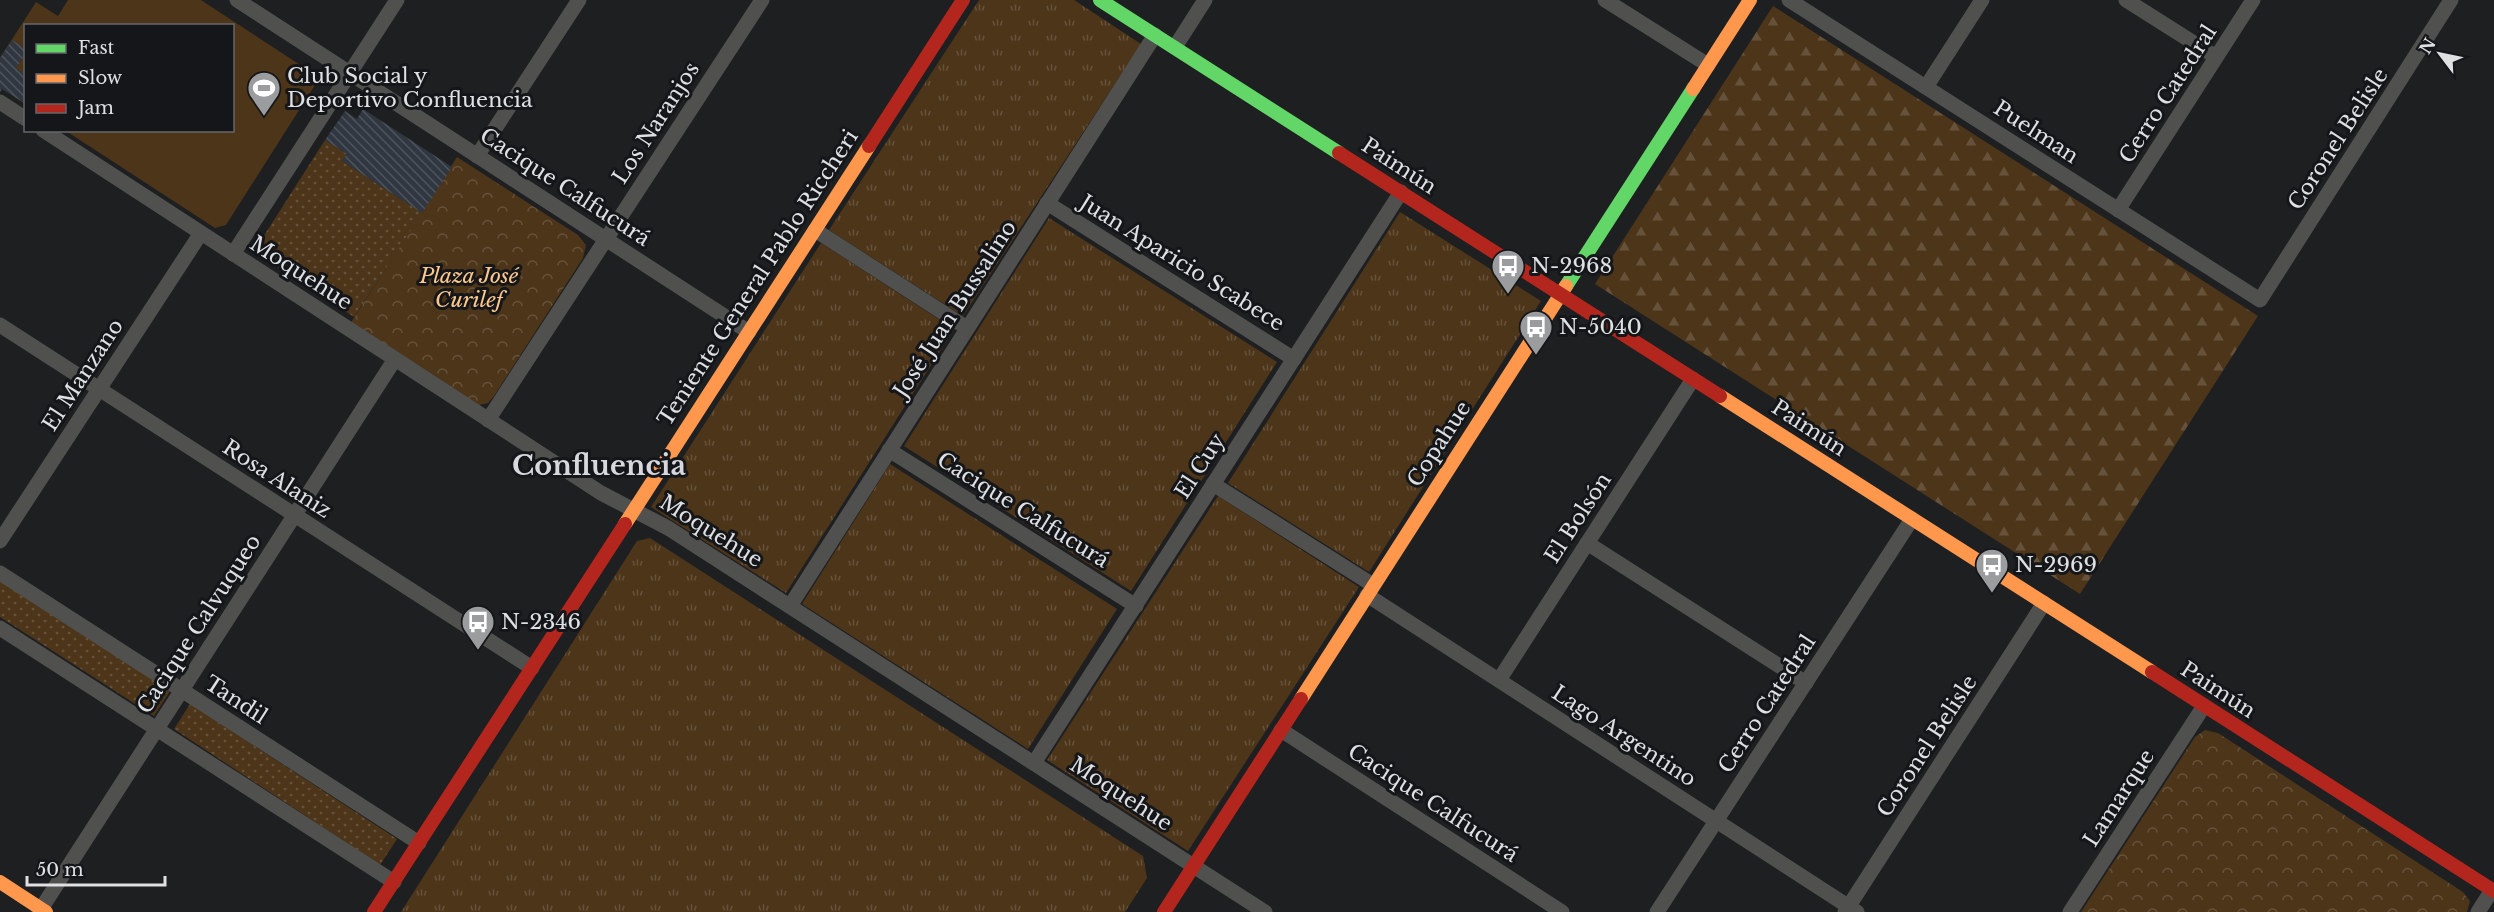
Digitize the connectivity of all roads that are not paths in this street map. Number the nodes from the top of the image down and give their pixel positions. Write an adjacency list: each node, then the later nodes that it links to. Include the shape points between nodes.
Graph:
1 (237, 0): 19 (street, Cacique Calfucurá)
2 (397, 0): 19 (street)
3 (579, 0): 24 (street)
4 (762, 0): 30 (street, Los Naranjos)
5 (963, 0): 28 (street, Teniente General Pablo Riccheri)
6 (1100, 0): 15 (street, Paimún)
7 (1205, 0): 16 (street)
8 (1605, 0): 18 (street)
9 (1750, 0): 18 (street, Copahue)
10 (1790, 0): 20 (street, Puelman)
11 (1982, 0): 20 (street)
12 (2126, 0): 17 (street)
13 (2253, 0): 17 (street, Cerro Catedral)
14 (2451, 0): 33 (street, Coronel Belisle)
15 (1155, 35): 16 (street, Paimún); 26 (street, José Juan Bussalino)
16 (1174, 47): 25 (street, Paimún)
17 (2216, 57): 27 (street, Cerro Catedral)
18 (1708, 65): 32 (street, Copahue)
19 (350, 73): 24 (street, Cacique Calfucurá); 31 (street)
20 (1926, 87): 27 (street, Puelman)
21 (0, 104): 22 (street)
22 (24, 118)
23 (47, 132): 29 (street, Moquehue)
24 (477, 156): 30 (street, Cacique Calfucurá)
25 (1401, 192): 32 (street, Paimún); 38 (street, El Cuy)
26 (1047, 203): 35 (street, José Juan Bussalino); 38 (street, Juan Aparicio Scabece)
27 (2118, 210): 33 (street, Puelman)
28 (815, 230): 35 (street); 36 (street, Teniente General Pablo Riccheri)
29 (201, 233): 31 (street, Moquehue); 40 (street, El Manzano)
30 (606, 239): 36 (street, Cacique Calfucurá); 41 (street, Los Naranjos)
31 (233, 254): 37 (street, Moquehue)
32 (1560, 294): 39 (street, Paimún); 50 (street, Copahue)
33 (2260, 300)
34 (0, 325): 40 (street, Rosa Alaniz)
35 (967, 328): 42 (street, José Juan Bussalino)
36 (749, 332): 44 (street, Teniente General Pablo Riccheri)
37 (395, 359): 41 (street, Moquehue); 45 (street, Cacique Calvuqueo)
38 (1294, 359): 43 (street, El Cuy)
39 (1693, 379): 46 (street, Paimún); 48 (street, El Bolsón)
40 (99, 389): 45 (street, Rosa Alaniz); 47 (street, El Manzano)
41 (488, 420): 44 (street, Moquehue, via 601,493)
42 (889, 450): 52 (street, José Juan Bussalino); 53 (street, Cacique Calfucurá)
43 (1213, 484): 50 (street, Lago Argentino); 53 (street, El Cuy)
44 (634, 509): 52 (street, Moquehue); 55 (street, Teniente General Pablo Riccheri)
45 (295, 515): 55 (street, Rosa Alaniz); 58 (street, Cacique Calvuqueo)
46 (1912, 519): 51 (street, Paimún); 57 (street, Cerro Catedral)
47 (0, 541)
48 (1587, 543): 56 (street, El Bolsón); 57 (street)
49 (0, 573): 58 (street, Tandil)
50 (1370, 590): 56 (street, Lago Argentino); 61 (street, Copahue)
51 (2044, 603): 59 (street, Paimún); 69 (street, Coronel Belisle)
52 (789, 606): 62 (street, Moquehue)
53 (1136, 606): 62 (street, El Cuy)
54 (0, 628): 60 (street)
55 (532, 668): 64 (street, Teniente General Pablo Riccheri)
56 (1499, 680): 63 (street, Lago Argentino)
57 (1806, 683): 63 (street, Cerro Catedral)
58 (182, 690): 60 (street, Cacique Calvuqueo); 64 (street, Tandil)
59 (2204, 706): 68 (street, Paimún); 76 (street, Lamarque)
60 (157, 729): 67 (street); 70 (street, Cacique Calvuqueo)
61 (1281, 730): 65 (street, Copahue); 74 (street, Cacique Calfucurá)
62 (1034, 763): 65 (street, Moquehue)
63 (1716, 821): 69 (street, Lago Argentino); 75 (street, Cerro Catedral)
64 (419, 843): 67 (street, Teniente General Pablo Riccheri)
65 (1193, 866): 72 (street, Copahue); 73 (street, Moquehue)
66 (0, 882): 70 (street)
67 (394, 882): 71 (street, Teniente General Pablo Riccheri)
68 (2493, 891): 77 (street)
69 (1850, 910)
70 (42, 911)
71 (374, 912)
72 (1164, 912)
73 (1265, 912)
74 (1562, 912)
75 (1657, 912)
76 (2070, 912)
77 (2478, 912)

